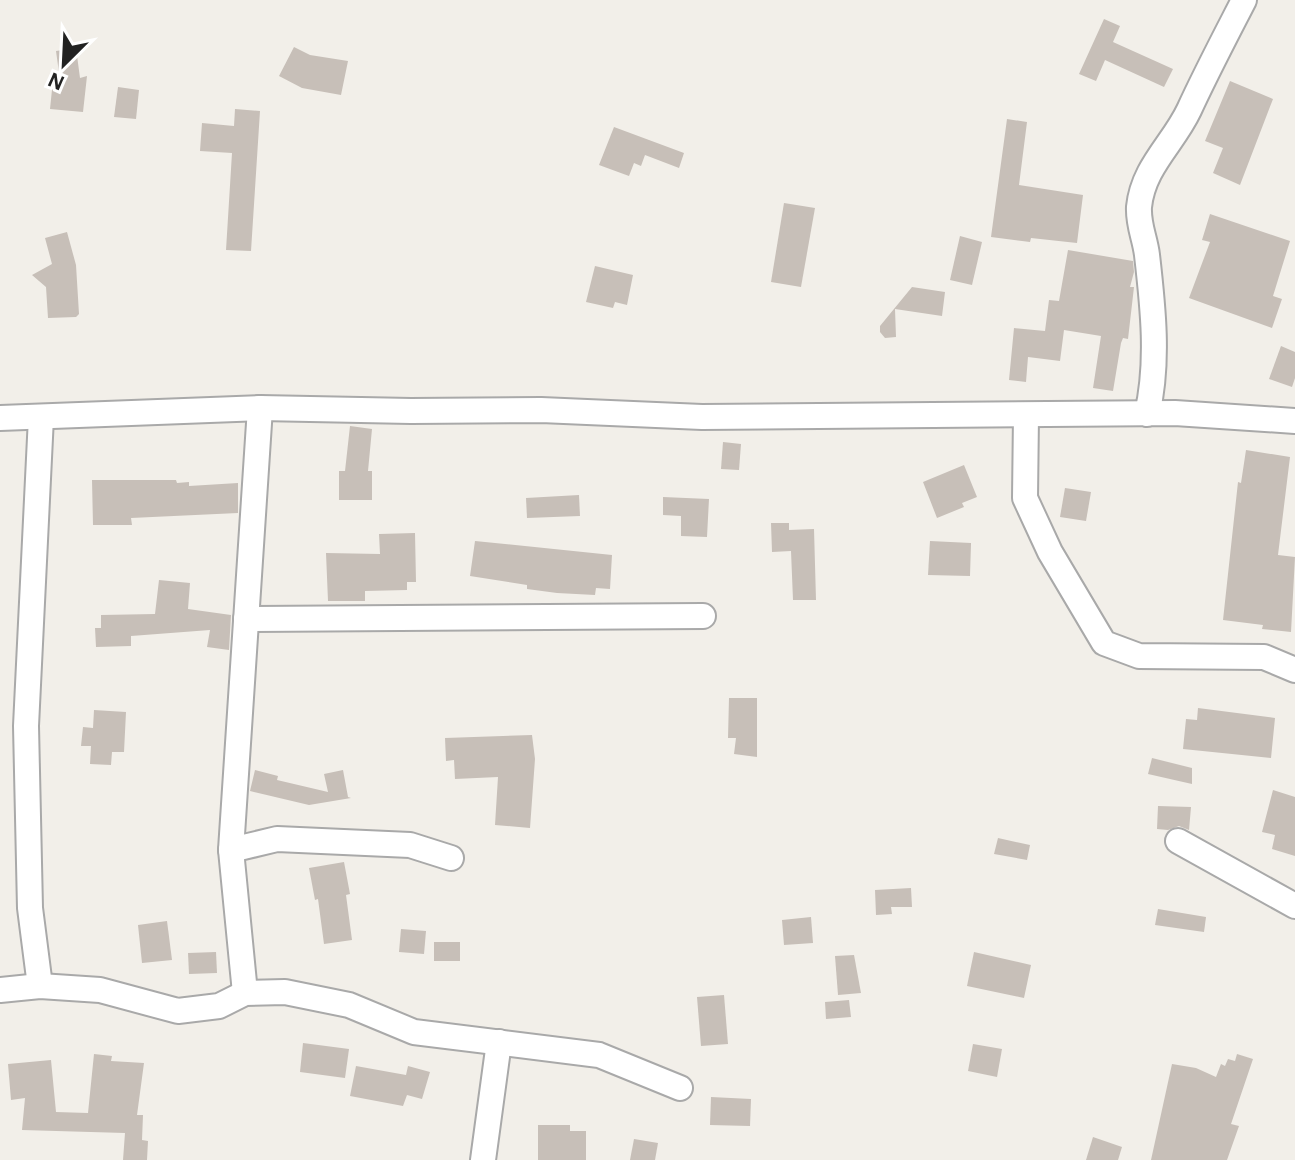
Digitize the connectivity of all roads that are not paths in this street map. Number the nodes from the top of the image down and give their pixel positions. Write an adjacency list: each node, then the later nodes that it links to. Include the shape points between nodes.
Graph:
1 (1244, 0): 2 (street, via 1188,112 1147,175 1140,204)
2 (1154, 382): 4 (street); 5 (street)
3 (260, 408): 6 (street, via 702,417); 8 (street); 11 (street)
4 (1175, 413): 5 (street); 9 (street)
5 (1147, 414): 6 (street)
6 (1026, 415): 12 (street, via 1025,498 1104,643 1139,656 1264,657)
7 (0, 417): 8 (street)
8 (41, 417): 17 (street, via 26,726 30,908)
9 (1295, 421)
10 (703, 616): 11 (street)
11 (246, 619): 14 (street)
12 (1295, 670)
13 (1178, 841): 16 (street)
14 (231, 850): 15 (street, via 277,839 410,845); 19 (street)
15 (451, 858)
16 (1295, 906)
17 (40, 986): 18 (street); 19 (street, via 100,990 178,1011 219,1006)
18 (0, 990)
19 (245, 993): 20 (street, via 285,992 349,1005 414,1032)
20 (499, 1042): 21 (street, via 599,1055); 22 (street)
21 (680, 1088)
22 (483, 1160)

